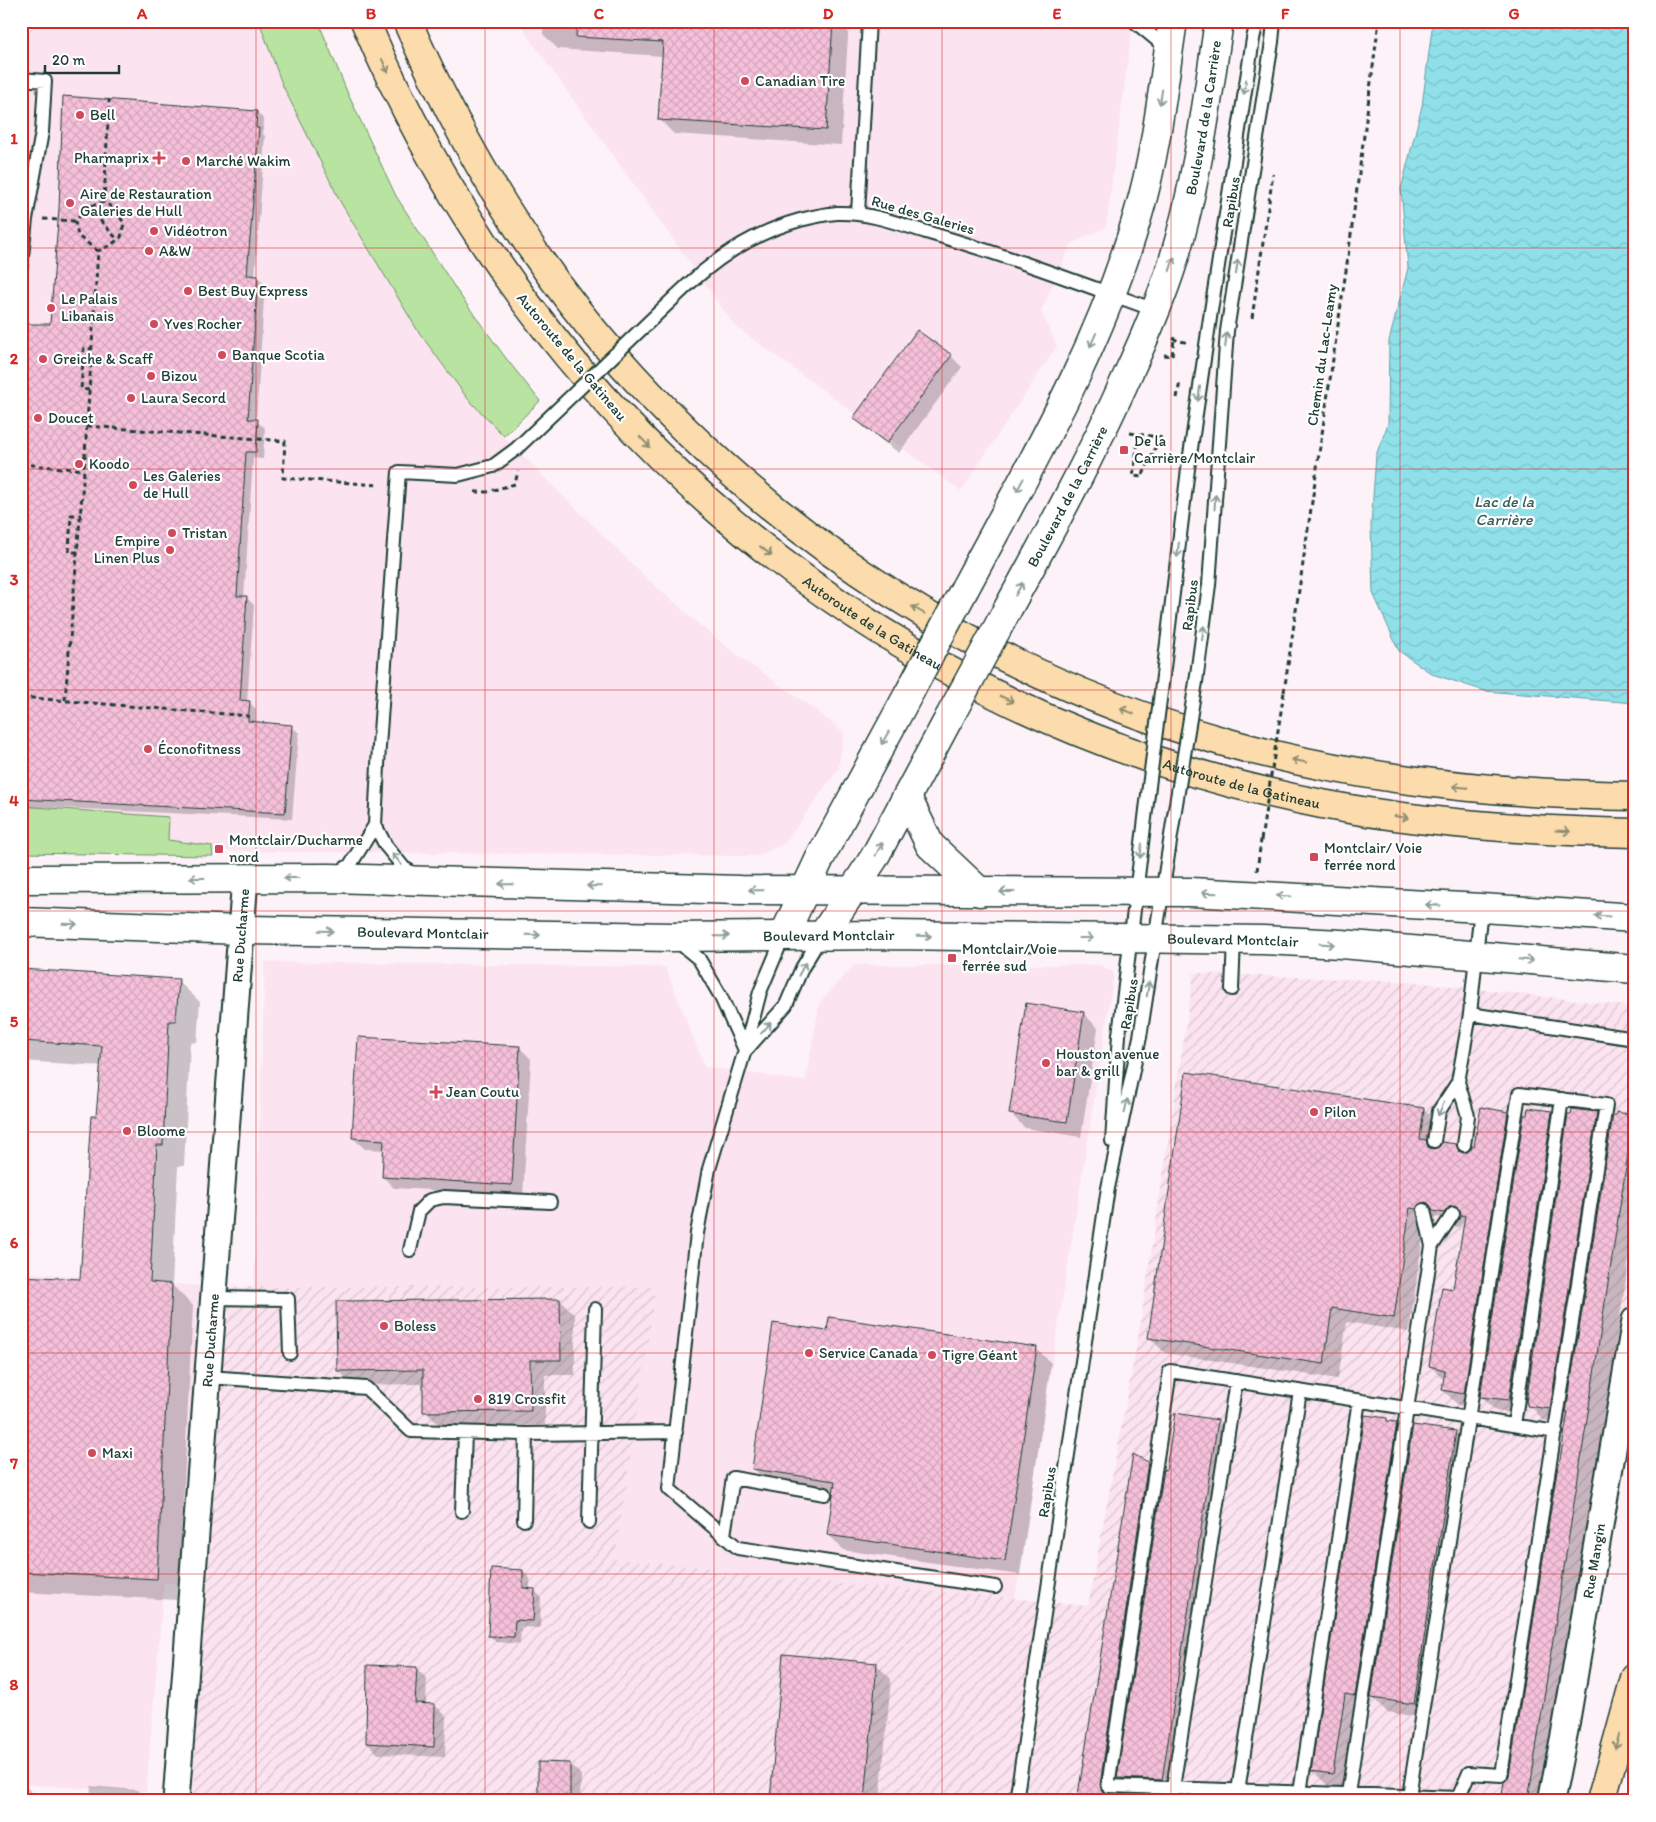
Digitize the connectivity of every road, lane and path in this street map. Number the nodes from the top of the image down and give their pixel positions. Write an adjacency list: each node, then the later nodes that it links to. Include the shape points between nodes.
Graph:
1 (365, 21): 43 (highway, Autoroute de la Gatineau, one-way to 43, via 408,115 448,186 504,274 566,356 629,426 708,502 781,563 865,621 938,664 1039,714 1134,752 1233,783 1324,804 1416,818 1513,828)
2 (407, 21): 40 (highway, one-way to 2, via 1508,791 1421,782 1330,767 1223,742 1135,714 1041,675 890,593 829,552 754,493 614,356 554,280 497,194 448,108)
3 (869, 21): 16 (lane)
4 (1134, 21): 10 (lane)
5 (1173, 21): 10 (main road)
6 (1219, 21): 23 (main road, Boulevard de la Carrière, one-way to 6, via 1173,263 1189,202)
7 (1257, 21): 52 (lane, Rapibus, one-way to 52, bridge, via 1188,469 1146,810)
8 (1274, 21): 52 (lane, Rapibus, one-way to 8, bridge, via 1174,816 1196,682 1209,585 1227,331)
9 (1379, 21): 44 (path, Chemin du Lac-Leamy, bridge, via 1348,257)
10 (1168, 49): 22 (main road, one-way to 22, via 1143,198)
11 (21, 79): 17 (lane, via 45,81 42,132)
12 (109, 100): 14 (path)
13 (1273, 174): 24 (path)
14 (104, 202): 15 (path); 19 (path, via 116,210 124,223)
15 (88, 207): 18 (path); 19 (path)
16 (858, 213): 22 (lane, Rue des Galeries, via 954,240); 42 (lane, Rue des Galeries, bridge, via 836,213 789,224 723,255 699,274 516,449 493,466 458,475 399,472)
17 (26, 219): 18 (path); 21 (lane)
18 (75, 221): 20 (path, via 78,236)
19 (118, 240): 20 (path)
20 (98, 251): 27 (path)
21 (21, 266)
22 (1112, 295): 23 (lane, Rue des Galeries); 49 (main road, one-way to 49, bridge, via 1072,385)
23 (1155, 310): 41 (main road, Boulevard de la Carrière, one-way to 23, bridge, via 1098,439)
24 (1252, 318)
25 (1178, 341): 26 (path)
26 (1186, 342)
27 (92, 349): 28 (path); 28 (path, via 84,348 81,389)
28 (89, 390): 29 (path)
29 (87, 426): 32 (path); 34 (path)
30 (1129, 432): 31 (path)
31 (1139, 434): 31 (path, via 1162,437 1142,477 1133,476)
32 (257, 440)
33 (21, 464): 34 (path)
34 (84, 470): 35 (path)
35 (81, 515): 36 (path); 36 (path, via 71,515 68,552)
36 (78, 552): 38 (path)
37 (21, 697): 38 (path)
38 (65, 700): 39 (path)
39 (249, 716)
40 (1635, 796)
41 (906, 797): 50 (main road, Boulevard de la Carrière, one-way to 41); 51 (main road, via 930,845)
42 (376, 825): 46 (lane, via 350,865); 48 (lane, one-way to 42, via 404,868 386,846)
43 (1635, 833)
44 (1258, 854)
45 (245, 878): 46 (main road, one-way to 45); 47 (main road, one-way to 47); 56 (street, Rue Ducharme)
46 (330, 878): 48 (main road)
47 (21, 879)
48 (429, 882): 49 (main road, one-way to 48)
49 (805, 890): 50 (main road); 57 (main road)
50 (853, 891): 51 (main road); 58 (main road, Boulevard de la Carrière)
51 (980, 892): 52 (main road, one-way to 51)
52 (1149, 892): 53 (main road, one-way to 52); 60 (lane, Rapibus); 60 (lane, Rapibus)
53 (1482, 908): 54 (main road, one-way to 53); 62 (lane)
54 (1635, 918)
55 (21, 922): 56 (main road, Boulevard Montclair, one-way to 56)
56 (242, 930): 59 (main road, Boulevard Montclair, one-way to 59); 78 (street, Rue Ducharme)
57 (784, 935): 58 (main road, Boulevard Montclair); 59 (main road, Boulevard Montclair, one-way to 57); 67 (lane, via 760,992)
58 (823, 935): 60 (main road, Boulevard Montclair, one-way to 60); 67 (lane, one-way to 58, via 786,1005 802,968)
59 (673, 937): 67 (lane, via 699,958)
60 (1143, 939): 61 (main road, Boulevard Montclair); 72 (lane, Rapibus, via 1119,1035); 72 (lane, Rapibus, one-way to 60, via 1140,1037)
61 (1234, 940): 62 (main road, Boulevard Montclair, one-way to 62, via 1333,944); 64 (lane)
62 (1477, 956): 63 (main road, Boulevard Montclair, one-way to 63); 65 (lane)
63 (1635, 969)
64 (1232, 988)
65 (1470, 1014): 66 (lane); 68 (lane)
66 (1635, 1039)
67 (745, 1050): 89 (lane, via 709,1169 697,1233)
68 (1458, 1082): 70 (lane, one-way to 70, via 1439,1111); 71 (lane, via 1468,1116)
69 (1562, 1099): 87 (lane, via 1519,1094); 88 (lane); 90 (lane, via 1606,1105)
70 (1434, 1141)
71 (1464, 1145)
72 (1108, 1188): 107 (lane, Rapibus)
73 (550, 1202): 77 (lane, via 444,1197 430,1200 419,1211)
74 (1424, 1210): 76 (lane)
75 (1453, 1214): 76 (lane)
76 (1432, 1246): 86 (lane)
77 (410, 1250)
78 (214, 1298): 81 (lane, via 288,1300); 82 (street, Rue Ducharme)
79 (595, 1309): 92 (lane)
80 (1635, 1320): 108 (street, Rue Mangin)
81 (290, 1354)
82 (208, 1377): 91 (lane, via 366,1388 411,1431); 106 (street, Rue Ducharme)
83 (1236, 1381): 84 (lane); 101 (lane); 101 (lane, via 1170,1371 1108,1786)
84 (1300, 1391): 85 (lane); 102 (lane)
85 (1358, 1400): 86 (lane); 103 (lane)
86 (1407, 1408): 87 (lane); 104 (lane)
87 (1468, 1418): 88 (lane); 105 (lane)
88 (1514, 1425): 90 (lane)
89 (676, 1432): 92 (lane); 98 (lane, via 669,1489)
90 (1556, 1432): 105 (lane, via 1501,1775 1469,1773 1458,1798)
91 (465, 1433): 93 (lane); 95 (lane)
92 (591, 1433): 93 (lane); 97 (lane)
93 (526, 1434): 96 (lane)
94 (826, 1494): 98 (lane, via 733,1478)
95 (462, 1511)
96 (524, 1520)
97 (589, 1522)
98 (724, 1535): 99 (lane, via 738,1548)
99 (995, 1587)
100 (1635, 1678): 109 (highway, one-way to 109)
101 (1173, 1788): 102 (lane)
102 (1238, 1790): 103 (lane)
103 (1300, 1792): 104 (lane)
104 (1348, 1794): 105 (lane)
105 (1409, 1796)
106 (176, 1801)
107 (1016, 1801)
108 (1551, 1801)
109 (1601, 1801)

